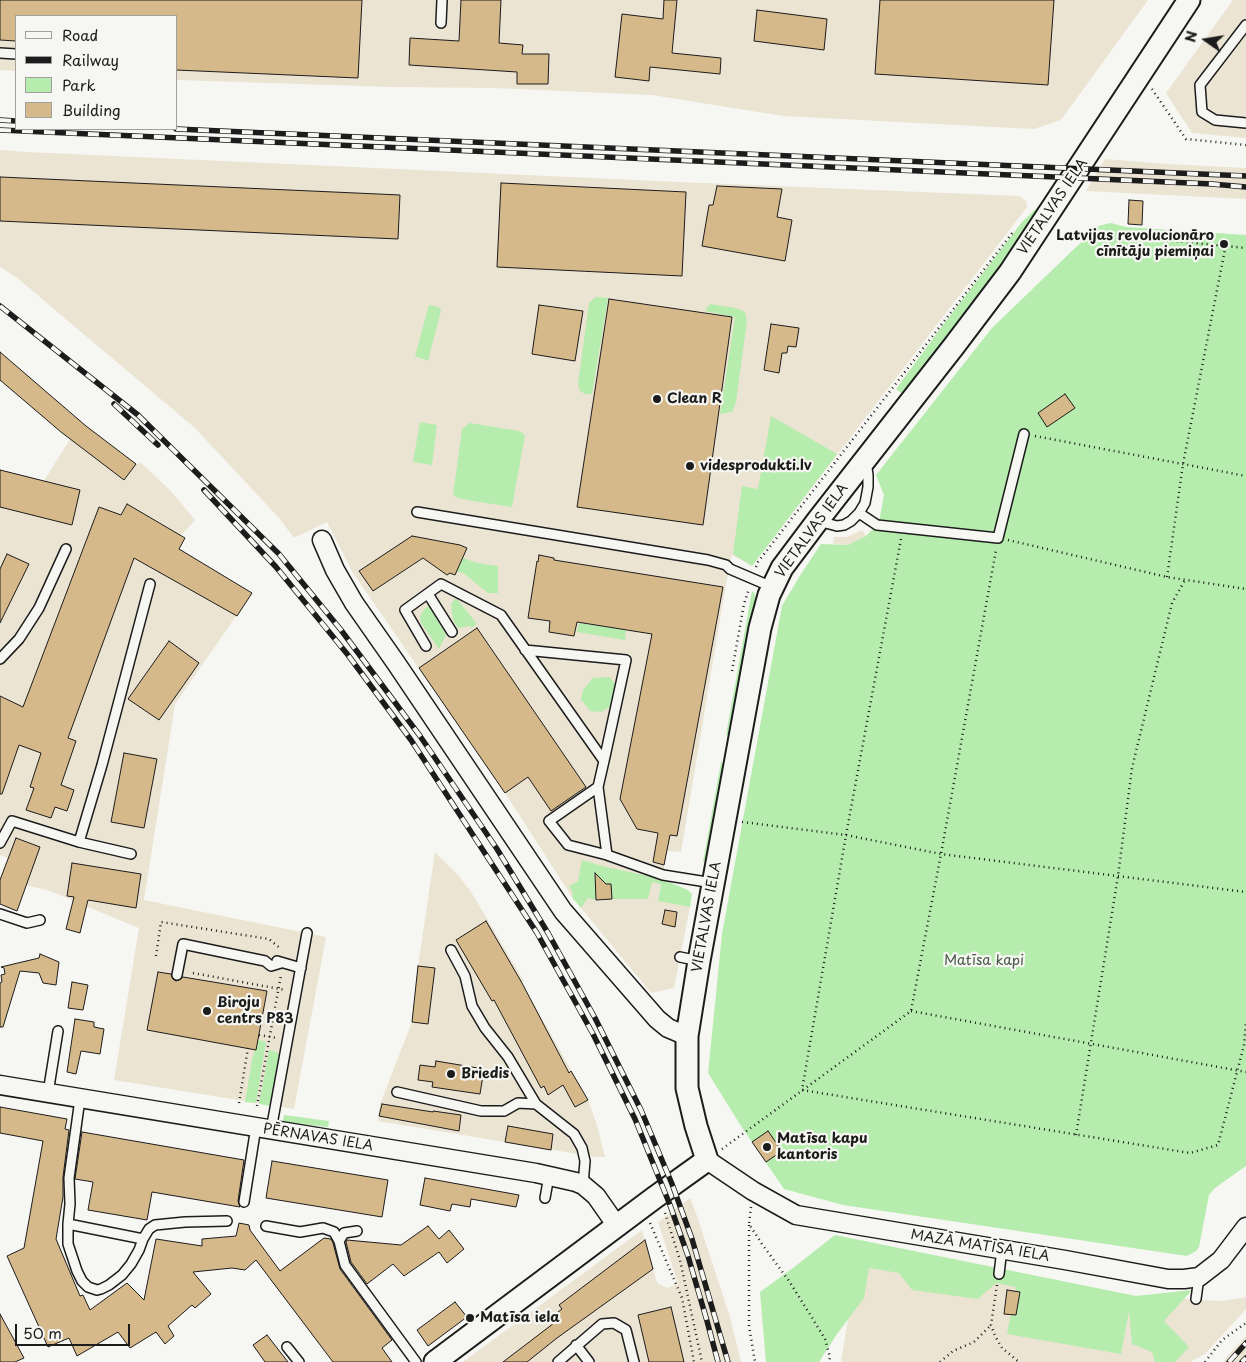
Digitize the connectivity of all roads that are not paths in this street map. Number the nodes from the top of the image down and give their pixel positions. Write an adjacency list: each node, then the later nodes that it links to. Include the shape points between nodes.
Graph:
1 (442, 0): 3 (lane)
2 (1189, 0): 9 (street, VIETALVAS IELA, via 1010,272)
3 (441, 23)
4 (1246, 25): 7 (lane, via 1200,85 1202,112 1215,120)
5 (0, 54): 6 (lane)
6 (15, 54)
7 (1246, 123)
8 (1024, 434): 11 (lane, via 998,538 876,524)
9 (865, 460): 11 (lane, via 868,487 865,503); 12 (street, VIETALVAS IELA)
10 (417, 512): 16 (lane, via 708,560)
11 (859, 512): 12 (lane, via 844,525)
12 (818, 520): 16 (street, VIETALVAS IELA, via 782,568)
13 (322, 540): 36 (street, via 354,603 563,911 657,1019)
14 (66, 549): 21 (lane, via 39,608 19,639)
15 (150, 584): 24 (lane)
16 (772, 587): 28 (street, VIETALVAS IELA, via 760,628)
17 (428, 594): 18 (lane); 19 (lane, via 404,610); 20 (lane, via 441,584 501,616)
18 (452, 632)
19 (426, 646)
20 (525, 650): 22 (lane); 22 (lane, via 626,660)
21 (0, 658)
22 (604, 762): 23 (lane)
23 (598, 787): 27 (lane); 27 (lane, via 549,821 568,845)
24 (79, 842): 25 (lane, via 12,821); 26 (lane)
25 (0, 843)
26 (131, 854)
27 (607, 855): 28 (lane, via 662,874)
28 (714, 883): 36 (street, VIETALVAS IELA, via 690,959)
29 (0, 914): 30 (lane, via 27,923)
30 (40, 920)
31 (307, 933): 33 (lane)
32 (451, 950): 41 (lane, via 465,976 472,1006)
33 (301, 968): 34 (lane, via 282,964 271,966 265,961 182,944); 42 (lane, via 288,1024 288,1040)
34 (177, 976)
35 (58, 1031): 39 (lane)
36 (686, 1036): 43 (street, VIETALVAS IELA, via 687,1088)
37 (0, 1085): 39 (street, PĒRNAVAS IELA)
38 (397, 1092): 41 (lane, via 481,1111 504,1112 518,1104)
39 (48, 1093): 40 (street, PĒRNAVAS IELA)
40 (80, 1099): 42 (street, PĒRNAVAS IELA); 49 (lane, via 69,1178)
41 (536, 1104): 45 (lane, via 574,1134 585,1161)
42 (264, 1129): 44 (street, PĒRNAVAS IELA); 47 (lane)
43 (707, 1160): 51 (street); 56 (street, MAZĀ MATĪSA IELA, via 796,1215)
44 (549, 1176): 45 (street, PĒRNAVAS IELA); 46 (lane)
45 (583, 1185): 51 (street, PĒRNAVAS IELA, via 596,1196)
46 (545, 1198)
47 (244, 1202)
48 (228, 1221): 54 (lane, via 155,1225)
49 (68, 1224): 54 (lane); 54 (lane, via 68,1244 77,1271 91,1289 101,1289 122,1275 140,1250)
50 (266, 1226): 55 (lane, via 300,1232 323,1228 334,1232)
51 (616, 1226): 64 (street)
52 (1246, 1227): 58 (street, via 1221,1260)
53 (356, 1231): 55 (lane, via 344,1233)
54 (143, 1240)
55 (339, 1241): 63 (lane, via 345,1265)
56 (1002, 1250): 57 (lane); 58 (street, MAZĀ MATĪSA IELA, via 1168,1279)
57 (999, 1274)
58 (1200, 1277): 59 (lane)
59 (1196, 1299)
60 (576, 1345): 65 (lane); 66 (lane); 67 (lane, via 602,1324 614,1323 626,1330)
61 (287, 1347): 62 (lane)
62 (299, 1362)
63 (416, 1362)
64 (435, 1362)
65 (558, 1362)
66 (589, 1362)
67 (634, 1362)

